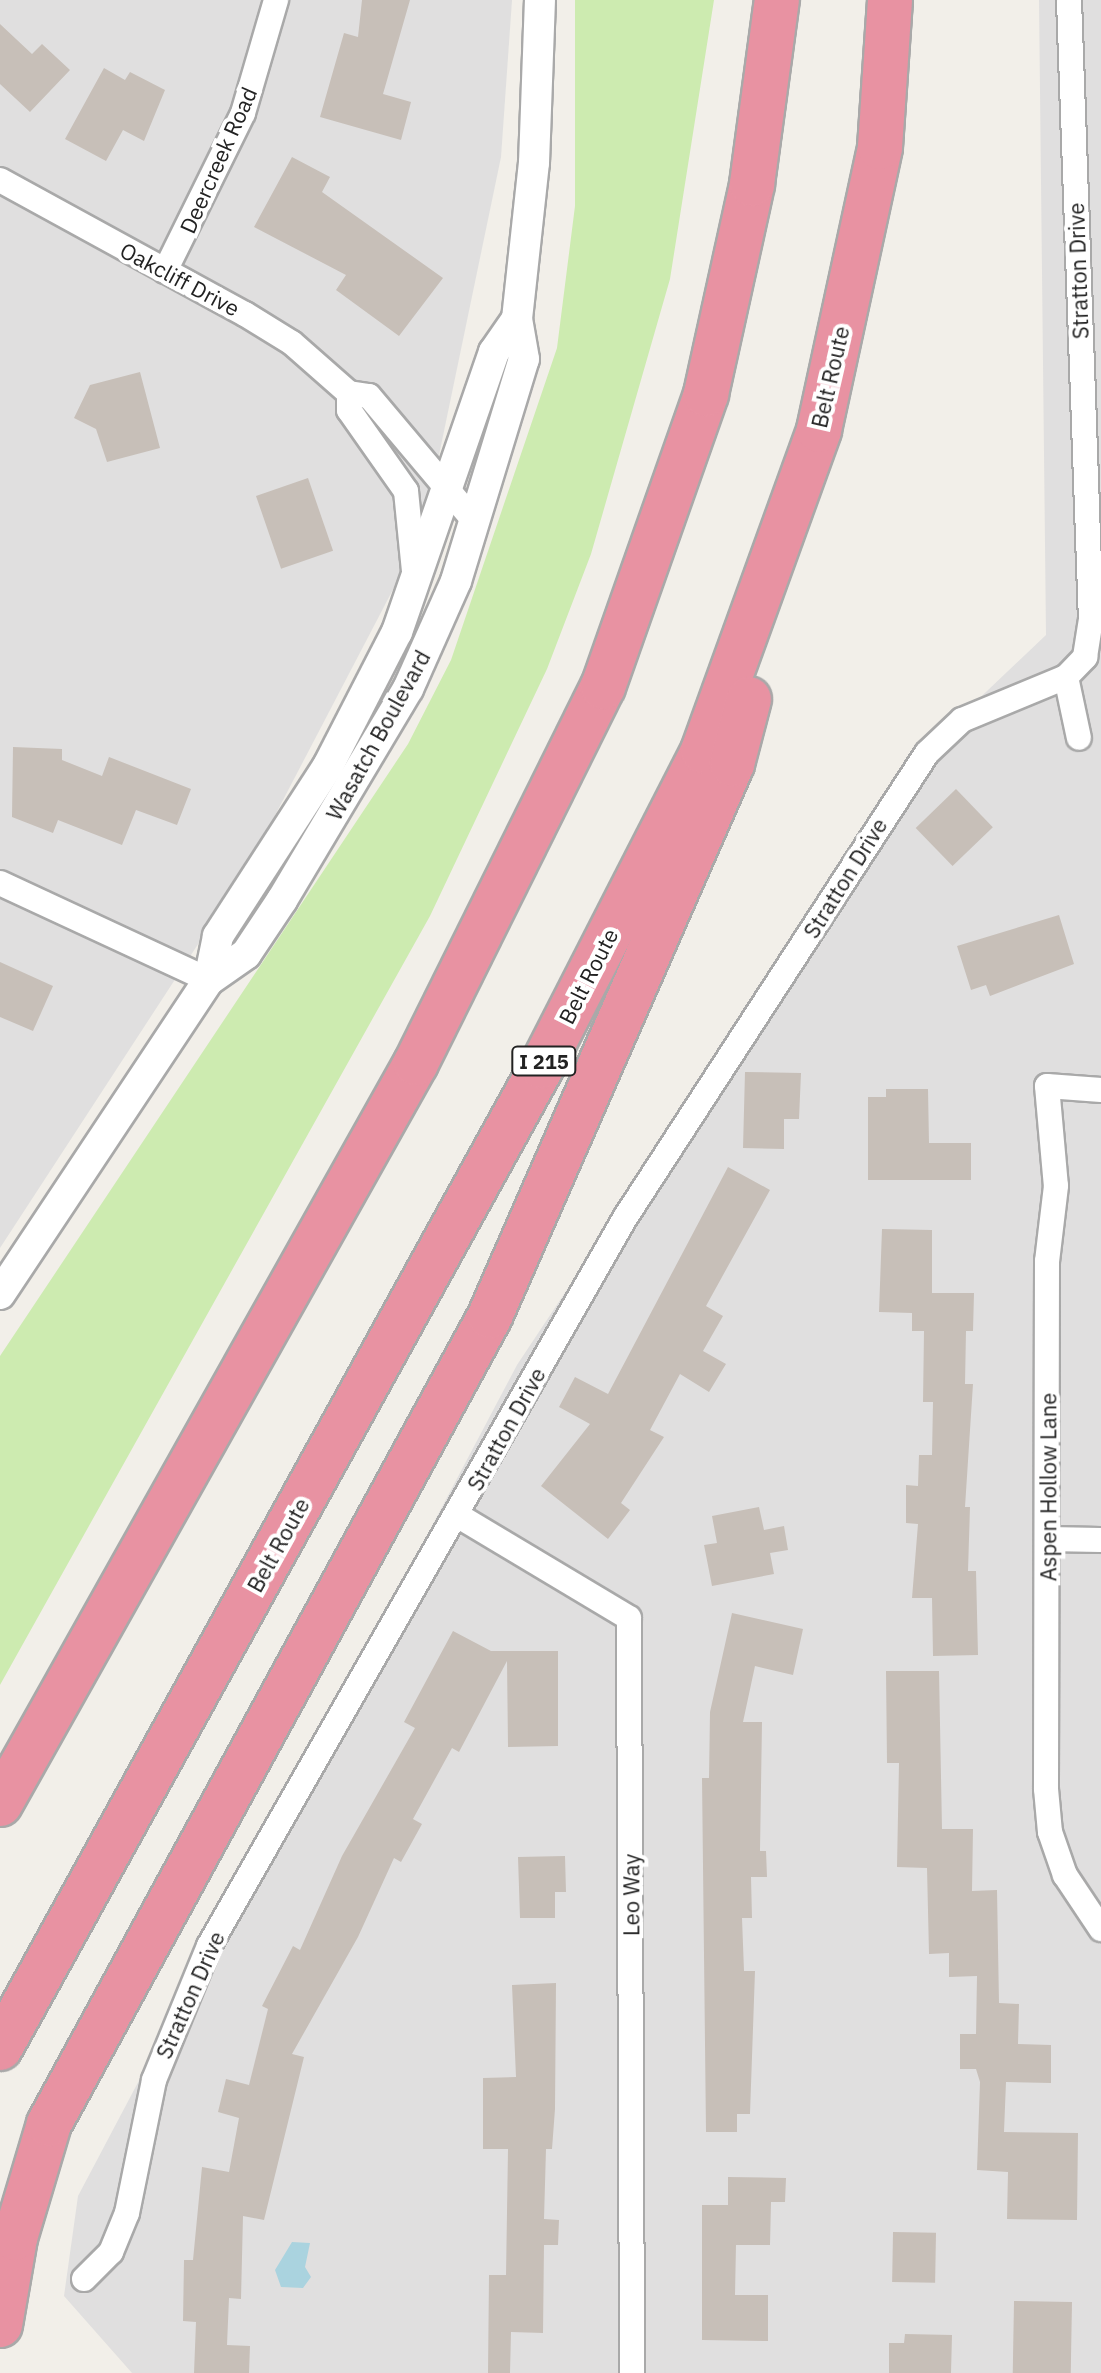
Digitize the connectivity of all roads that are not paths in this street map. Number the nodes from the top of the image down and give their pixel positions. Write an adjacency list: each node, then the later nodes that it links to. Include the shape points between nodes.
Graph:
1 (276, 0): 7 (street, Deercreek Road, via 243,113)
2 (540, 0): 8 (street, Wasatch Boulevard, via 534,163)
3 (777, 0): 23 (highway, via 752,184 706,394 603,687 416,1063)
4 (890, 0): 10 (highway, Belt Route / I 215, via 880,147)
5 (1069, 0): 14 (street, Stratton Drive, via 1091,621 1085,657)
6 (0, 180): 7 (street, Oakcliff Drive)
7 (165, 271): 9 (street, Oakcliff Drive, via 292,343)
8 (517, 319): 11 (street, Wasatch Boulevard, via 494,352); 12 (street, Wasatch Boulevard, via 524,359)
9 (349, 393): 11 (street, Oakcliff Drive, via 369,396); 13 (street, Oakcliff Drive, via 349,410 406,491)
10 (819, 430): 25 (highway, Belt Route / I 215, via 703,751 542,1066); 27 (highway, via 732,764 581,1121 490,1316 49,2124 15,2238)
11 (450, 491): 12 (street, Oakcliff Drive); 13 (street, Wasatch Boulevard)
12 (475, 522): 17 (street, Wasatch Boulevard, via 432,636 370,756 246,954)
13 (415, 586): 17 (street, Wasatch Boulevard, via 364,701 218,936)
14 (1066, 677): 15 (street); 20 (street, Stratton Drive, via 962,720 894,798 726,1071 625,1218)
15 (1079, 738)
16 (0, 883): 17 (street)
17 (209, 980): 19 (street, Wasatch Boulevard)
18 (1101, 1090): 21 (street, Aspen Hollow Lane, via 1047,1086 1056,1186 1047,1261)
19 (0, 1294)
20 (457, 1515): 26 (street, Stratton Drive, via 209,1946 154,2080 127,2213 111,2252); 28 (street, Leo Way, via 629,1618)
21 (1048, 1539): 22 (street); 24 (street, Aspen Hollow Lane, via 1050,1832 1065,1875)
22 (1101, 1540)
23 (0, 1804)
24 (1101, 1929)
25 (0, 2048)
26 (84, 2279)
27 (0, 2325)
28 (632, 2373)

